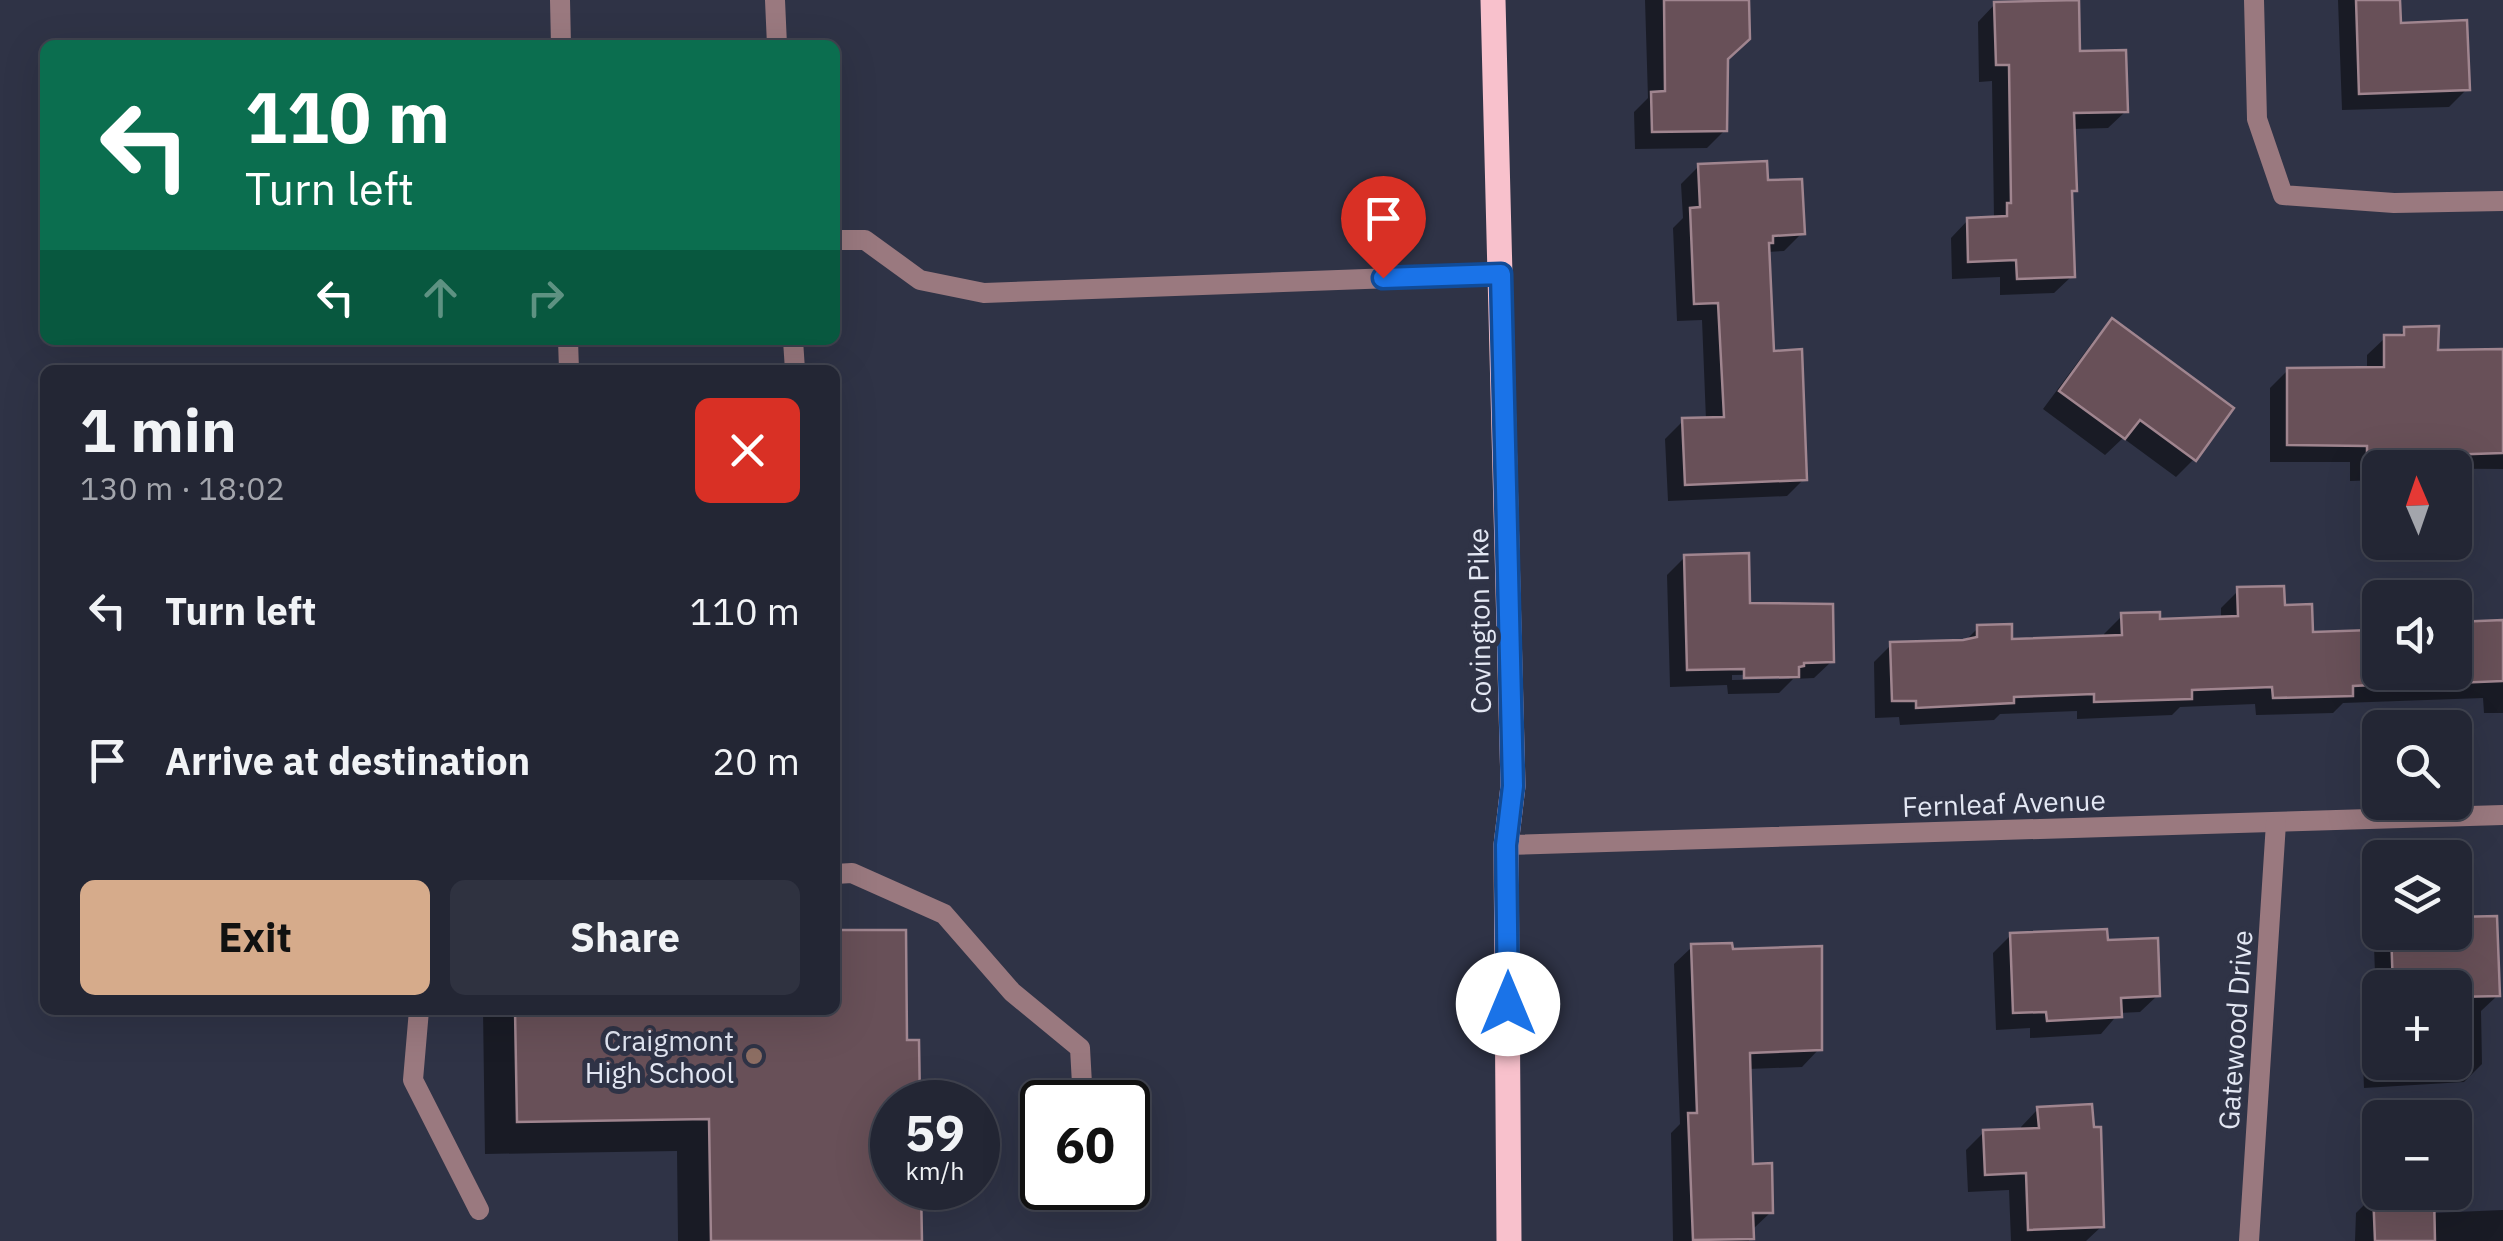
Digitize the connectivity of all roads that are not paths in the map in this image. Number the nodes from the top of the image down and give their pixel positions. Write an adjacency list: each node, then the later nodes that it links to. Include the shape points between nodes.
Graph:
1 (560, 0): 5 (street)
2 (775, 0): 6 (street)
3 (1493, 0): 9 (main road, Covington Pike)
4 (2254, 0): 7 (street, via 2258,119 2283,194 2394,203)
5 (561, 40)
6 (777, 40)
7 (2503, 200)
8 (840, 240): 9 (street, via 864,240 920,280 984,293)
9 (1501, 274): 12 (main road, Covington Pike, via 1513,786)
10 (2503, 815): 11 (street, Fernleaf Avenue)
11 (2276, 823): 12 (street, Fernleaf Avenue); 18 (street, Gatewood Drive)
12 (1506, 845): 17 (main road, Covington Pike)
13 (840, 874): 15 (street, via 944,914 1012,992 1080,1048)
14 (420, 1015): 16 (street, via 413,1080)
15 (1082, 1080)
16 (479, 1210)
17 (1510, 1241)
18 (2249, 1241)

